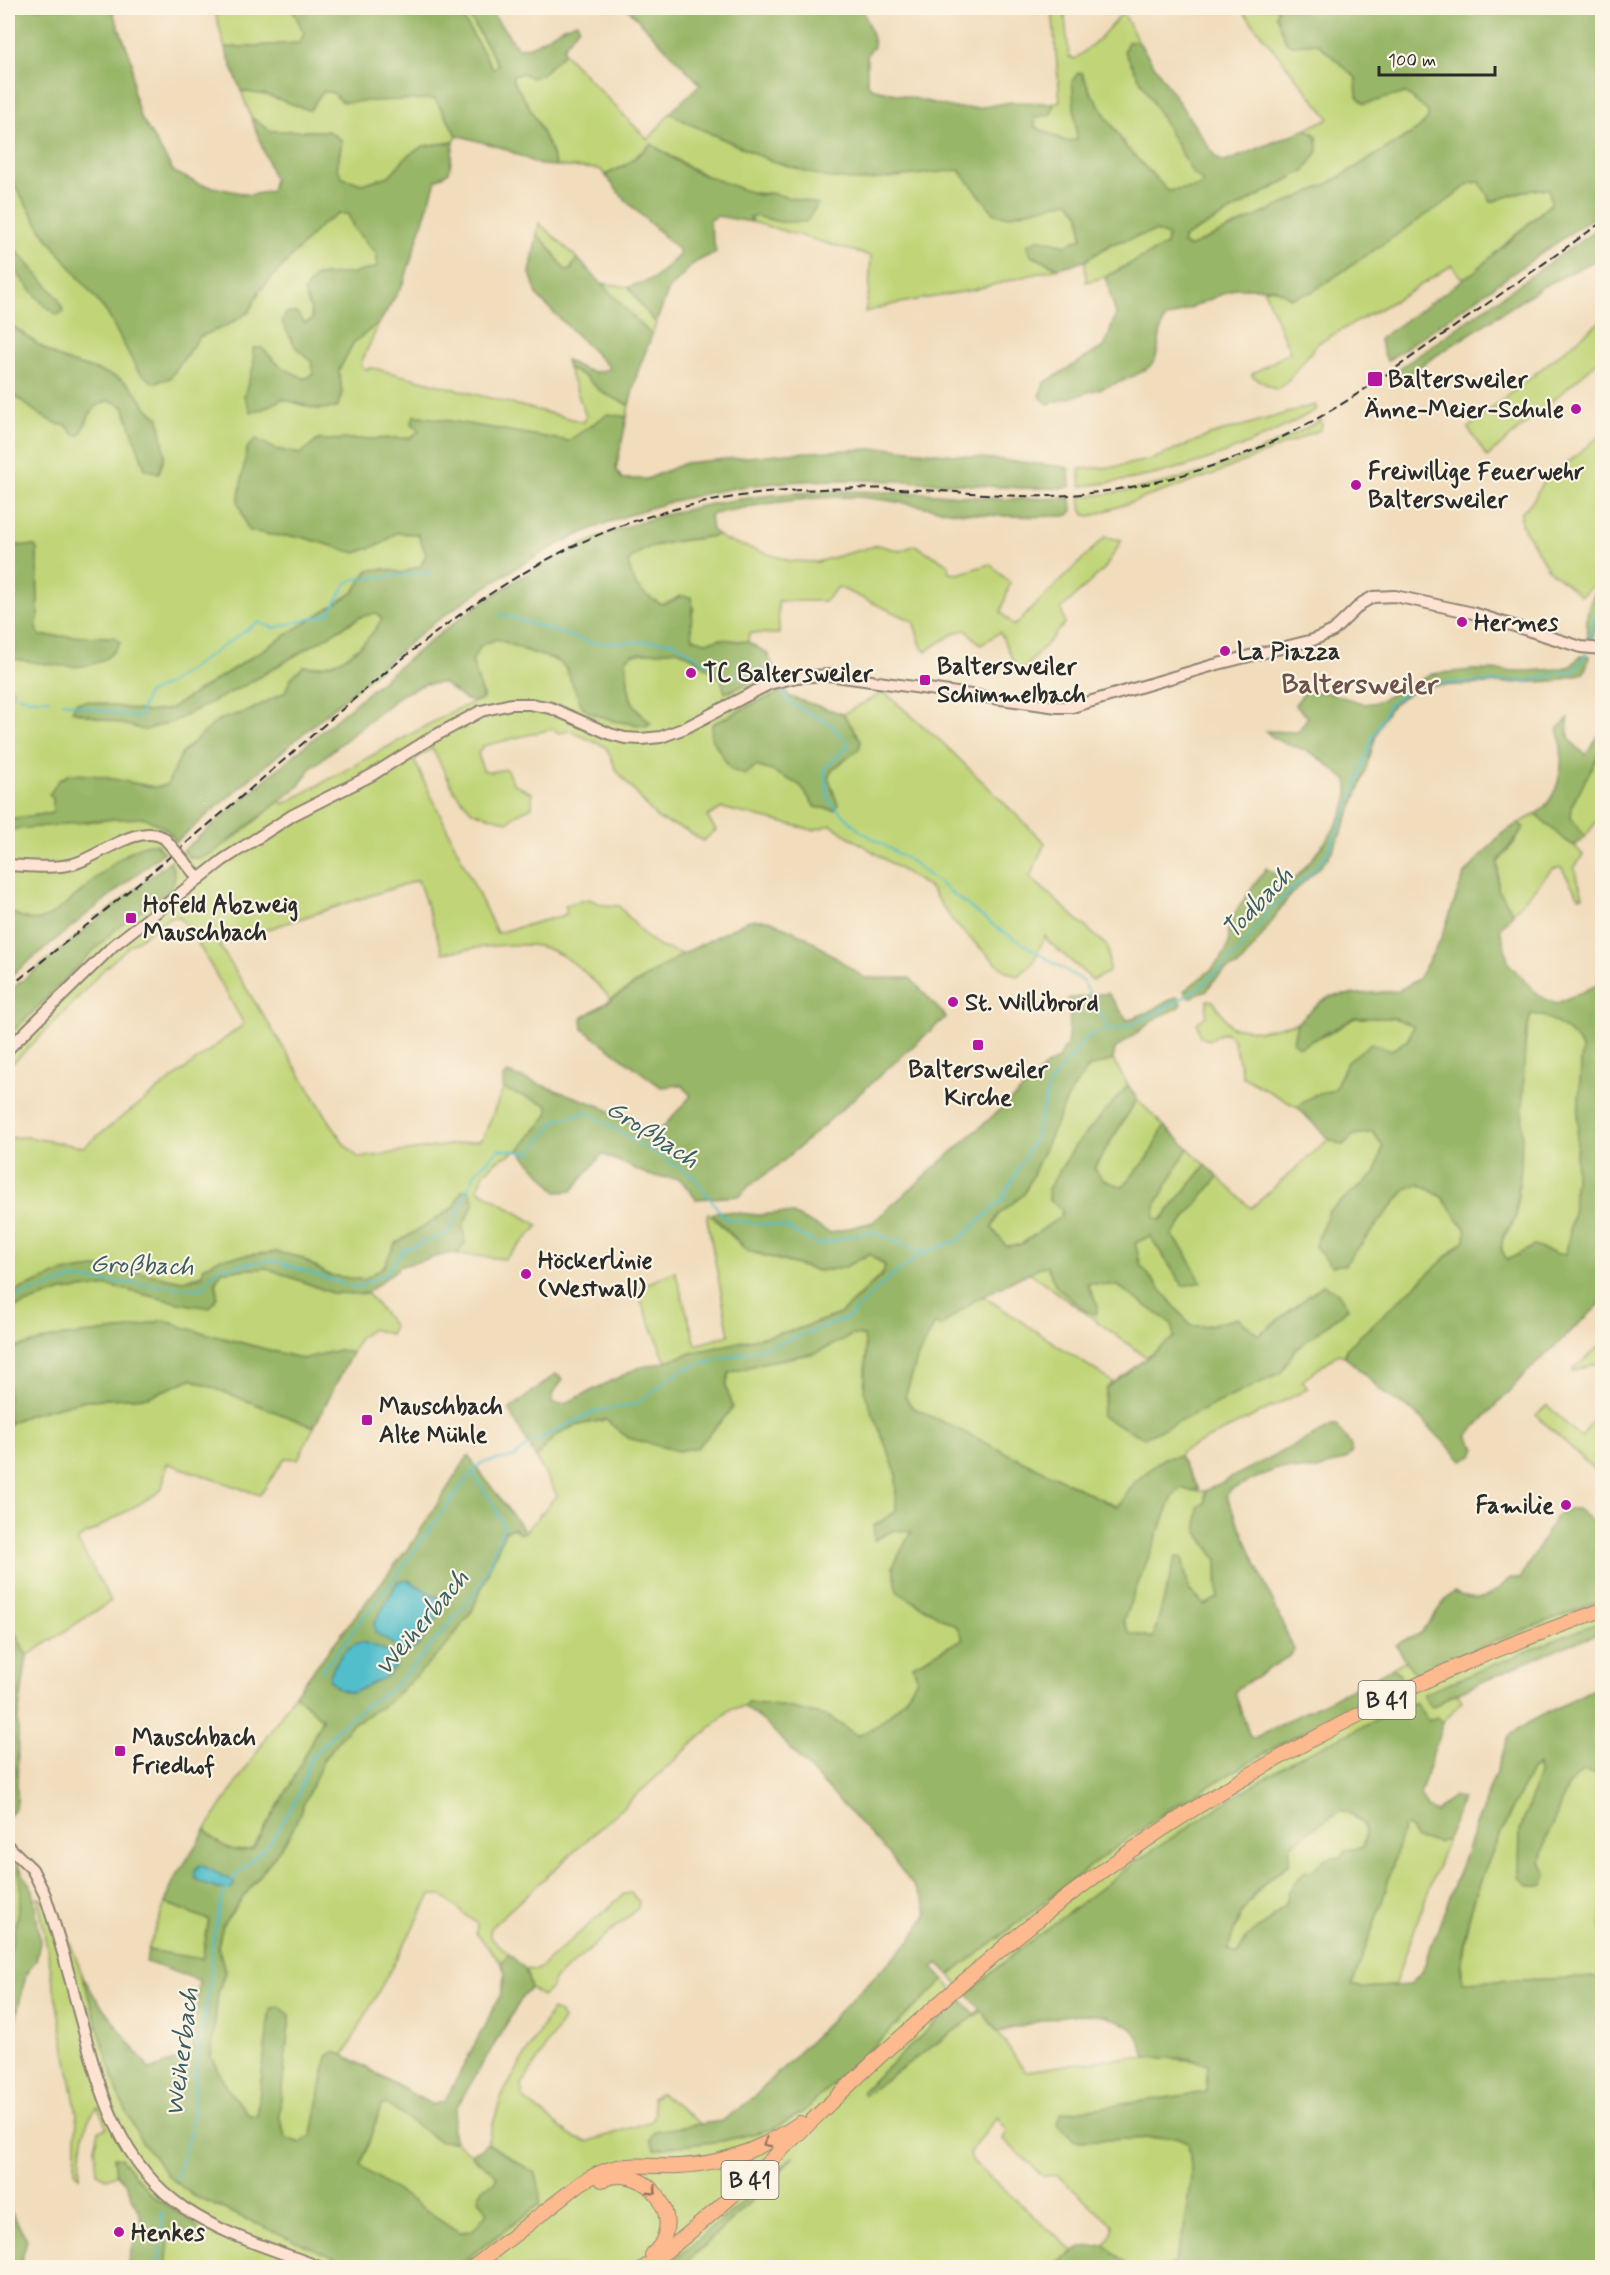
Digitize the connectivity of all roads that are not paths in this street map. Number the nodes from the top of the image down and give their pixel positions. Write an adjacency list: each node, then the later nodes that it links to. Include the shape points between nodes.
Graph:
1 (1599, 649): 3 (main road, via 1473,613 1382,596 1362,603 1322,637 1072,707 828,675 773,683 685,728 661,736 626,738 551,708 530,704 494,707 468,717 372,775 293,814)
2 (8, 865): 3 (main road, bridge, via 61,866 129,838 153,833 164,838)
3 (199, 879): 4 (main road, via 114,945)
4 (8, 1049)
5 (1602, 1610): 7 (highway, B 41, via 1464,1663 1305,1742 1234,1784 1112,1864 1033,1923)
6 (8, 1846): 8 (main road, via 32,1869 41,1885 102,2095 133,2158 178,2203 208,2222)
7 (849, 2085): 9 (highway, one-way to 9, via 781,2136 744,2153 696,2164 631,2164 598,2172); 12 (highway, B 41, via 754,2176)
8 (322, 2268)
9 (471, 2268)
10 (482, 2268): 11 (highway, one-way to 11, via 586,2189 618,2175 629,2176 654,2190 665,2213 662,2243)
11 (637, 2268)
12 (644, 2268)

